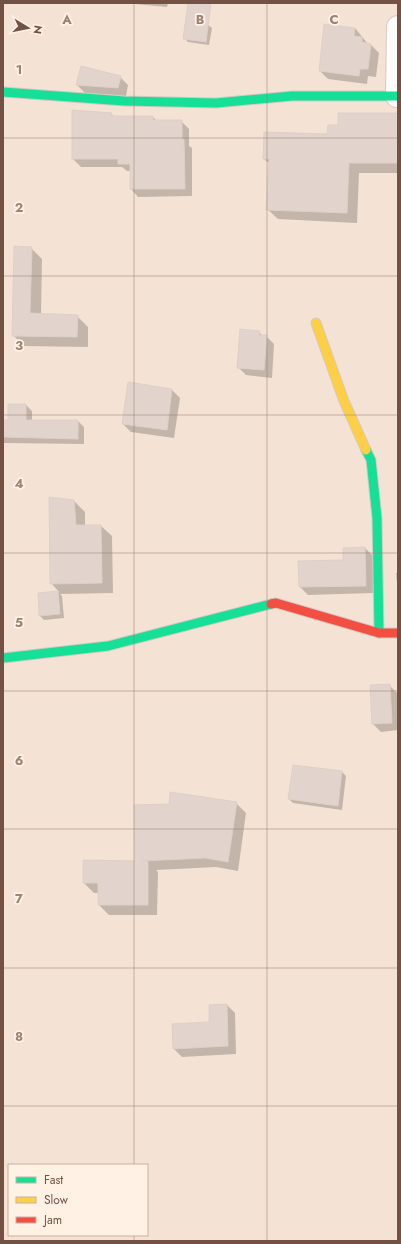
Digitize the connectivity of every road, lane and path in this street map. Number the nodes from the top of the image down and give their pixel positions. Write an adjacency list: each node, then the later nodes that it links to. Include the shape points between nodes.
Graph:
1 (398, 27): 3 (street)
2 (3, 92): 3 (street, via 124,101 216,103 292,96)
3 (397, 96)
4 (316, 323): 5 (street, via 344,401 371,460 377,518)
5 (379, 633): 6 (street); 7 (street, via 276,602 108,646)
6 (398, 633)
7 (3, 658)

